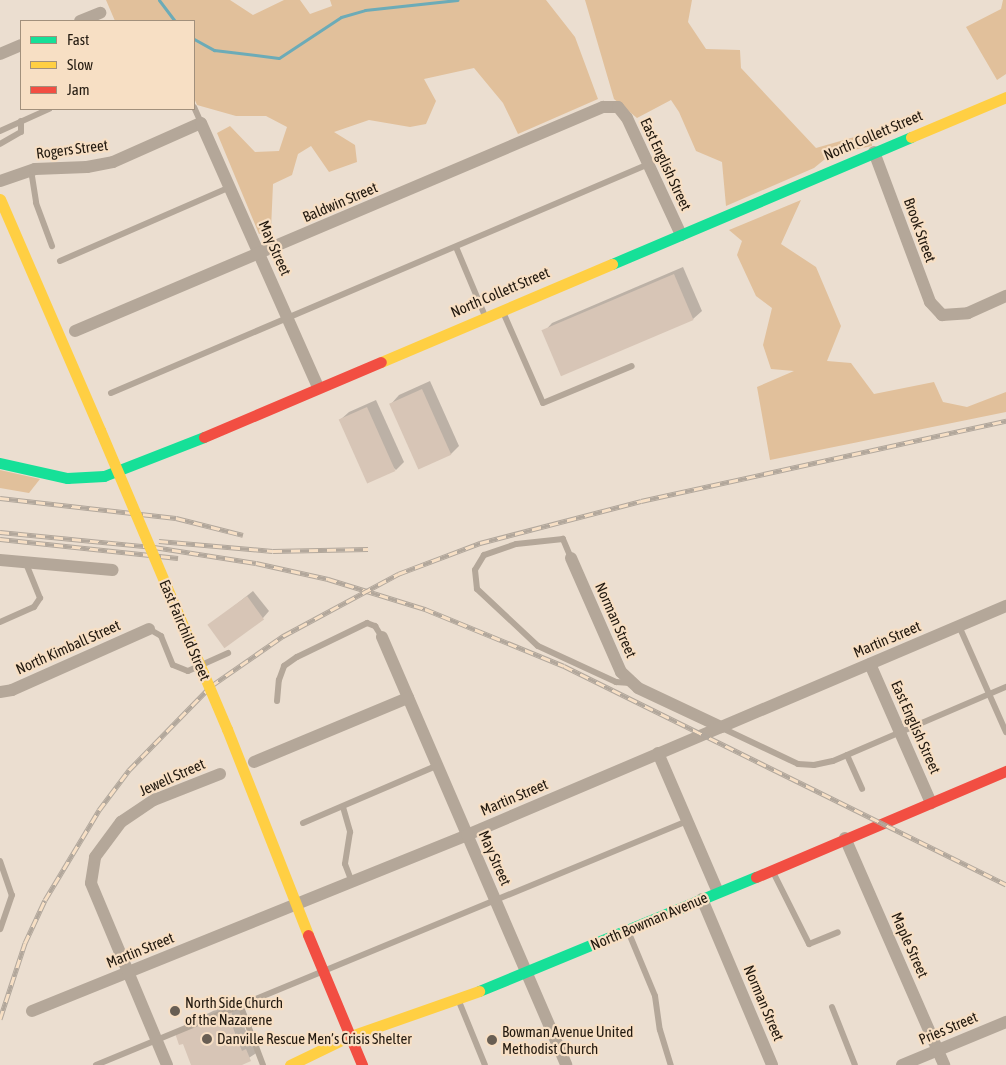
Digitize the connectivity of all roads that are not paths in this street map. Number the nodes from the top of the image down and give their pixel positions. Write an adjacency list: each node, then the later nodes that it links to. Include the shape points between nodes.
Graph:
1 (100, 13): 2 (street)
2 (82, 20)
3 (20, 46): 4 (street)
4 (0, 54)
5 (1006, 98): 13 (street, North Collett Street)
6 (618, 107): 14 (street, East English Street); 22 (street, Baldwin Street, via 603,107)
7 (195, 109): 10 (lane)
8 (47, 110): 9 (lane)
9 (21, 121): 11 (lane); 12 (lane, via 21,132)
10 (201, 123): 15 (street, Rogers Street, via 112,162); 17 (street, May Street)
11 (0, 131)
12 (0, 144)
13 (874, 152): 19 (street, North Collett Street); 24 (street, Brook Street, via 930,302 942,315 968,312)
14 (649, 164): 19 (street, East English Street); 21 (lane)
15 (31, 170): 16 (street, Rogers Street); 20 (lane, via 36,203)
16 (0, 181)
17 (230, 187): 22 (street, May Street); 23 (lane)
18 (0, 199): 72 (street, East Fairchild Street, bridge, via 227,729)
19 (680, 235): 25 (street, North Collett Street)
20 (52, 246)
21 (456, 247): 26 (lane); 27 (lane)
22 (259, 253): 27 (street, May Street); 28 (street, Baldwin Street)
23 (60, 261)
24 (1006, 296)
25 (502, 309): 26 (street, North Collett Street); 29 (lane, via 543,403)
26 (485, 316): 30 (street, North Collett Street)
27 (287, 318): 30 (street, May Street); 31 (lane)
28 (75, 331)
29 (632, 366)
30 (318, 387): 32 (street, North Collett Street, via 128,469 104,476 67,478)
31 (111, 393)
32 (0, 463)
33 (571, 558): 44 (street, Norman Street, via 621,672); 44 (lane, via 562,539 516,544 484,555 474,570 477,589 538,646 616,682)
34 (0, 560): 35 (street)
35 (26, 563): 36 (street); 38 (lane, via 40,598 34,607)
36 (113, 570)
37 (1006, 606): 39 (street, Martin Street)
38 (0, 622)
39 (959, 626): 43 (street, Martin Street); 47 (lane)
40 (149, 629): 42 (lane, via 161,636 173,665 188,671); 46 (street, North Kimball Street, via 12,690)
41 (382, 638): 48 (street, May Street); 49 (lane, via 375,626 367,623 297,657 284,666)
42 (228, 653)
43 (870, 664): 50 (street, Martin Street); 52 (street, East English Street)
44 (633, 683): 50 (street, Norman Street)
45 (1006, 687): 47 (lane)
46 (1, 690)
47 (990, 694): 51 (lane); 52 (lane)
48 (408, 698): 55 (street); 56 (street, May Street)
49 (277, 701)
50 (721, 727): 53 (street, Martin Street); 54 (lane, via 798,764 814,765)
51 (1006, 732)
52 (900, 733): 54 (lane); 60 (street, East English Street)
53 (658, 753): 62 (street); 64 (street, Martin Street)
54 (847, 754): 59 (lane)
55 (254, 762)
56 (436, 766): 61 (lane); 64 (street, May Street)
57 (1006, 771): 60 (street, North Bowman Avenue)
58 (220, 774): 76 (street, Jewell Street, via 154,800 121,822 95,857 91,883)
59 (862, 789)
60 (931, 803): 65 (street, North Bowman Avenue)
61 (343, 807): 63 (lane); 68 (lane, via 350,832 345,864)
62 (687, 821): 69 (street); 71 (lane)
63 (303, 823)
64 (467, 835): 68 (street, Martin Street); 71 (street, May Street)
65 (845, 838): 67 (street, North Bowman Avenue); 86 (street, Maple Street)
66 (0, 862): 73 (lane, via 12,895)
67 (772, 869): 69 (street, North Bowman Avenue); 75 (lane, via 808,944)
68 (352, 882): 72 (street, Martin Street)
69 (718, 892): 70 (street, North Bowman Avenue)
70 (702, 899): 74 (street, North Bowman Avenue); 95 (street, Norman Street)
71 (496, 902): 77 (lane); 78 (street, May Street)
72 (297, 904): 76 (street, Martin Street); 77 (street, East Fairchild Street)
73 (0, 929)
74 (628, 930): 78 (street, North Bowman Avenue); 94 (lane, via 654,996)
75 (838, 932)
76 (128, 972): 82 (street, Martin Street); 85 (street)
77 (323, 973): 80 (lane); 84 (street, East Fairchild Street)
78 (526, 974): 79 (street, North Bowman Avenue); 93 (street, May Street)
79 (458, 999): 84 (street, North Bowman Avenue); 92 (lane)
80 (241, 1007): 85 (lane); 89 (lane)
81 (832, 1007): 96 (lane)
82 (32, 1011)
83 (1006, 1022): 86 (street, Pries Street)
84 (348, 1037): 90 (street, North Bowman Avenue); 91 (street, East Fairchild Street)
85 (156, 1040): 87 (lane); 88 (street)
86 (938, 1050): 97 (street, Pries Street); 98 (street, Maple Street)
87 (96, 1065)
88 (167, 1065)
89 (263, 1065)
90 (290, 1065)
91 (362, 1065)
92 (485, 1065)
93 (566, 1065)
94 (671, 1065)
95 (772, 1065)
96 (855, 1065)
97 (902, 1065)
98 (944, 1065)

